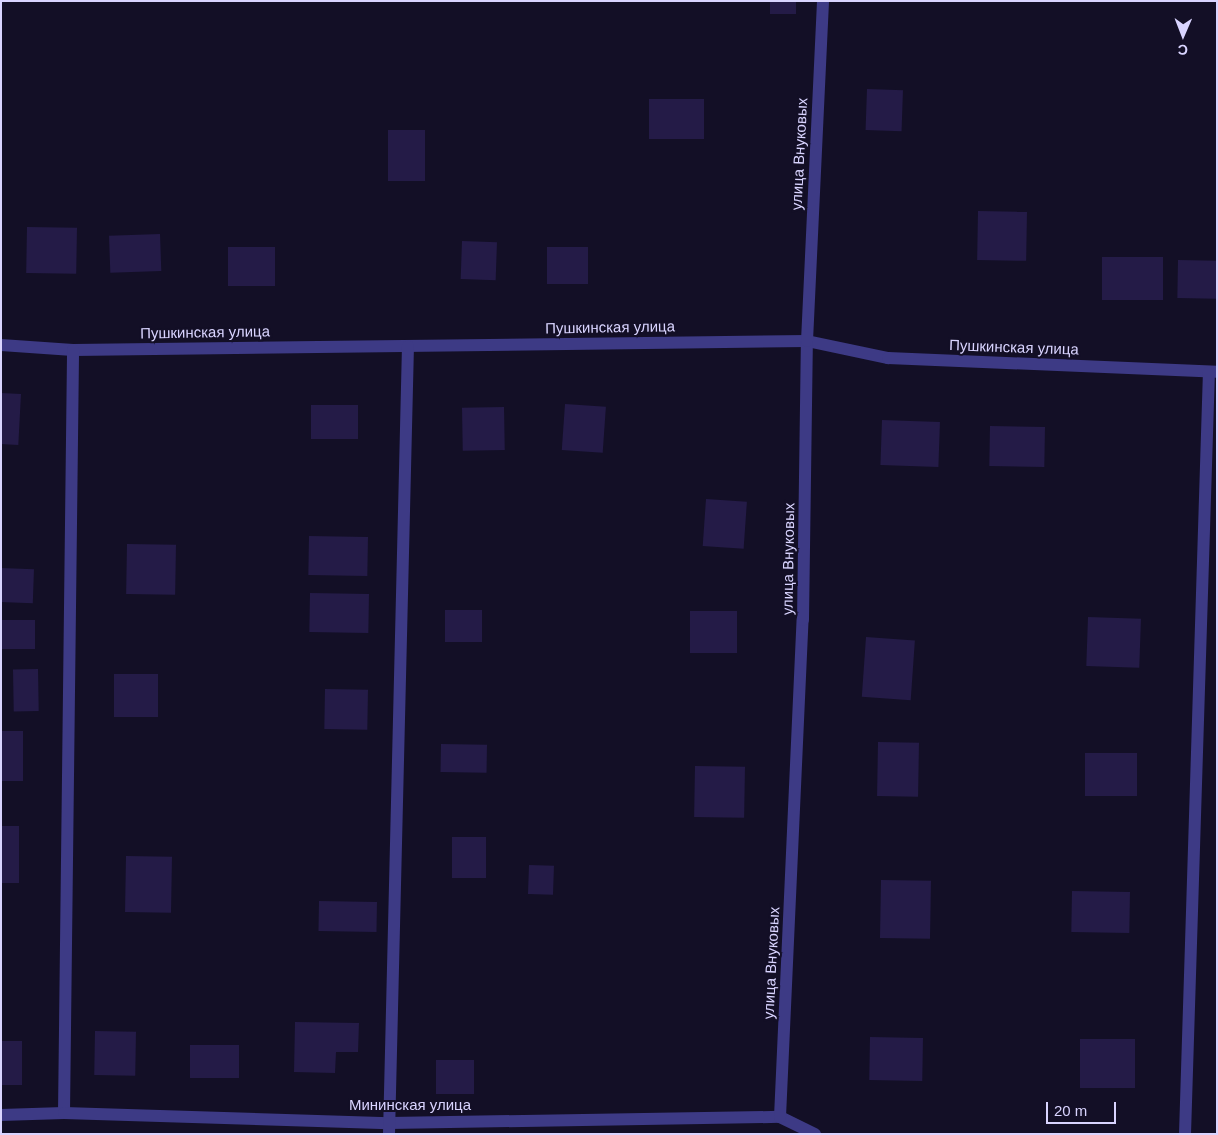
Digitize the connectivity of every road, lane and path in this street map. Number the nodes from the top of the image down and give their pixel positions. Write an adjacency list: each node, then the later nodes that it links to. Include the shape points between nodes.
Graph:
1 (823, 1): 2 (street, улица Внуковых)
2 (807, 341): 4 (street, Пушкинская улица); 6 (street, Пушкинская улица, via 888,358); 9 (street, улица Внуковых, via 803,620)
3 (1, 345): 5 (street, Пушкинская улица)
4 (408, 346): 5 (street, Пушкинская улица); 10 (street)
5 (73, 350): 7 (street)
6 (1213, 372): 12 (street)
7 (64, 1113): 8 (street, Мининская улица); 10 (street, Мининская улица)
8 (1, 1115)
9 (780, 1117): 10 (street, Мининская улица); 11 (street, Мининская улица)
10 (388, 1128)
11 (816, 1134)
12 (1185, 1134)

